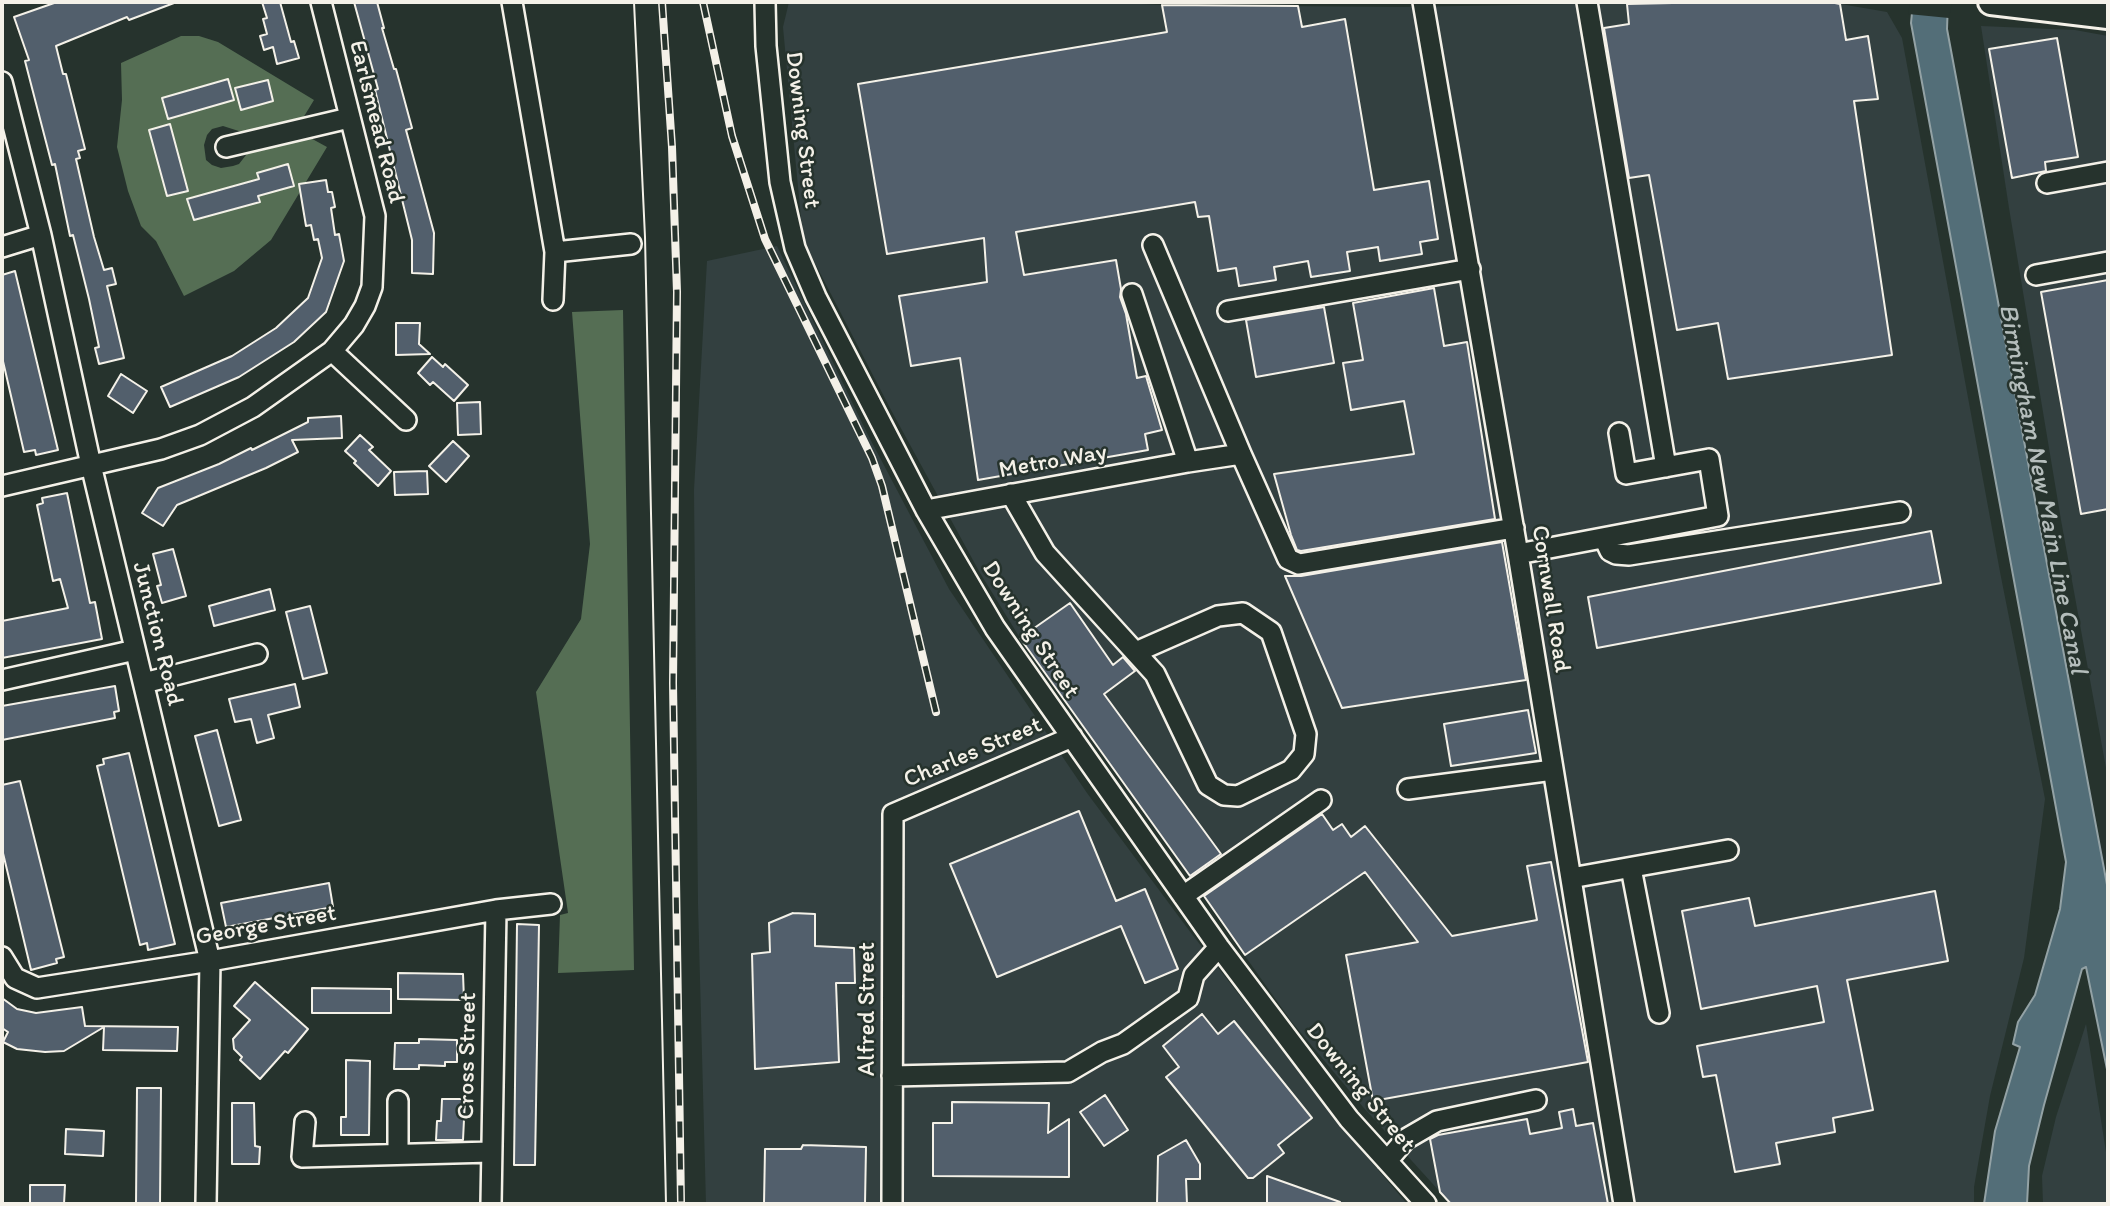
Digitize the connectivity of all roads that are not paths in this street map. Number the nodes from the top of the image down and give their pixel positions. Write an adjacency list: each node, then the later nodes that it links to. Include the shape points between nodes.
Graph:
1 (321, 2): 9 (street, Earlsmead Road)
2 (512, 2): 17 (street)
3 (765, 2): 33 (street, Downing Street, via 780,183 791,235 816,298 879,401)
4 (1423, 2): 19 (street, Cornwall Road)
5 (1587, 2): 30 (street)
6 (1991, 2): 7 (main road)
7 (2108, 16)
8 (2, 82): 13 (street, Junction Road)
9 (349, 118): 10 (street); 24 (street, Earlsmead Road, via 375,216 372,287 354,325)
10 (226, 147)
11 (2108, 172): 12 (street)
12 (2047, 183)
13 (41, 235): 16 (street); 29 (street, Junction Road)
14 (631, 244): 17 (street)
15 (1153, 245): 27 (street)
16 (2, 247)
17 (555, 252): 22 (street)
18 (2108, 262): 20 (street)
19 (1470, 269): 23 (street); 35 (street, Cornwall Road)
20 (2036, 275)
21 (1132, 294): 28 (street)
22 (553, 300)
23 (1228, 312)
24 (331, 351): 25 (street); 29 (street, Earlsmead Road, via 253,407 200,435)
25 (406, 420)
26 (1619, 433): 30 (street, via 1626,474)
27 (1241, 454): 28 (street, Metro Way); 35 (street, via 1289,559 1299,564)
28 (1188, 462): 32 (street, Metro Way)
29 (91, 466): 31 (street, Earlsmead Road); 38 (street, Junction Road)
30 (1666, 467): 36 (street, via 1709,459 1718,516)
31 (2, 486)
32 (1012, 494): 33 (street, Metro Way); 39 (street, via 1045,553)
33 (926, 510): 43 (street, Downing Street, via 995,628)
34 (1900, 512): 36 (street, via 1629,555 1610,551)
35 (1514, 528): 37 (street, Cornwall Road)
36 (1604, 538): 37 (street)
37 (1518, 554): 44 (street, Cornwall Road)
38 (135, 650): 41 (street); 42 (street, Junction Road)
39 (1136, 652): 39 (street, via 1218,616 1243,613 1271,632 1306,734 1304,754 1290,770 1238,796 1224,795 1208,785 1155,674)
40 (257, 654): 42 (street)
41 (2, 680)
42 (144, 683): 56 (street, Junction Road)
43 (1072, 737): 47 (street, Charles Street); 51 (street, Downing Street)
44 (1553, 770): 45 (street); 50 (street, Cornwall Road)
45 (1408, 789)
46 (1321, 800): 51 (street)
47 (893, 814): 58 (street, Alfred Street)
48 (1728, 850): 49 (street)
49 (1631, 868): 50 (street); 57 (street)
50 (1571, 878): 69 (street, Cornwall Road)
51 (1183, 896): 54 (street, Downing Street)
52 (551, 904): 53 (street, George Street)
53 (496, 910): 56 (street, George Street); 62 (street, Cross Street)
54 (1219, 947): 58 (street, via 1194,975 1188,998 1123,1044 1068,1072); 64 (street, Downing Street, via 1349,1119)
55 (2, 957): 56 (street, George Street, via 15,978 37,988)
56 (209, 961): 65 (street, Junction Road)
57 (1659, 1013)
58 (892, 1076): 67 (street, Alfred Street)
59 (1536, 1100): 64 (street, via 1437,1121 1406,1139)
60 (398, 1101): 63 (street)
61 (305, 1122): 63 (street, via 302,1157)
62 (491, 1152): 63 (street); 66 (street, Cross Street)
63 (398, 1154)
64 (1387, 1161): 68 (street, Downing Street)
65 (206, 1204)
66 (491, 1204)
67 (892, 1204)
68 (1426, 1204)
69 (1624, 1204)

